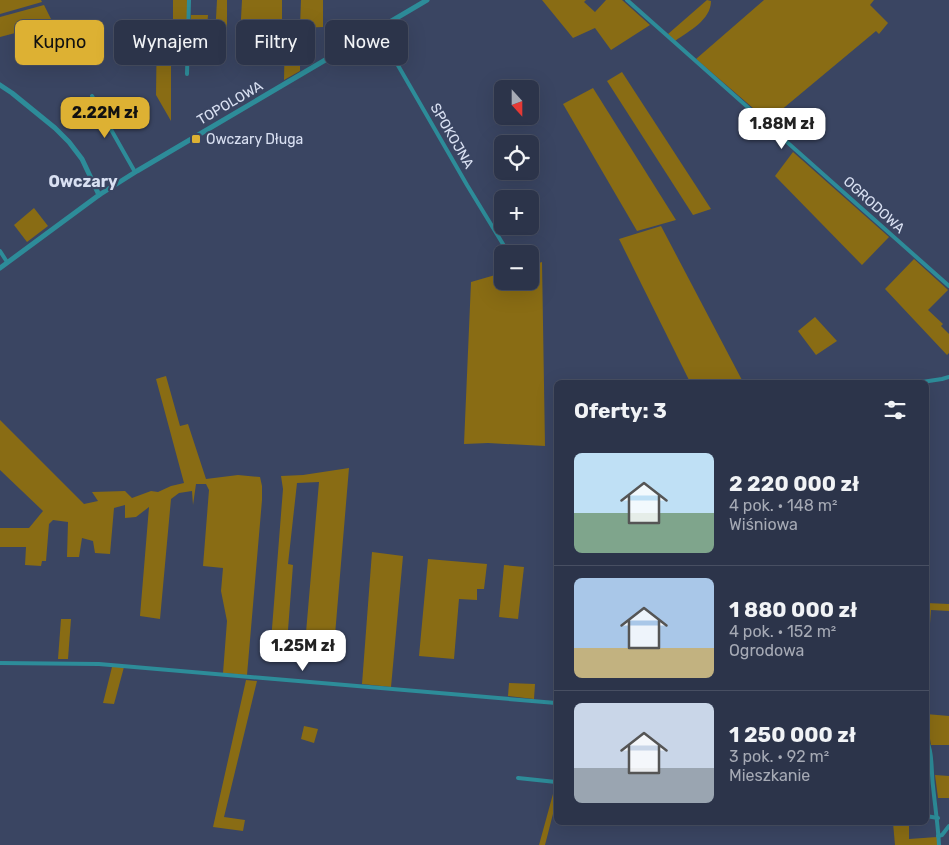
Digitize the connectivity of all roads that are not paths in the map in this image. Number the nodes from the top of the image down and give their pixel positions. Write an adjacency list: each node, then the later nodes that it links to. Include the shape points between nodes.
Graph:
1 (189, 0): 7 (street)
2 (427, 0): 4 (street, TOPOLOWA)
3 (627, 0): 16 (street, OGRODOWA)
4 (394, 20)
5 (325, 61): 10 (street, TOPOLOWA)
6 (398, 65): 12 (street, SPOKOJNA)
7 (187, 74)
8 (0, 85): 11 (street, via 69,142 82,159)
9 (92, 96): 10 (street)
10 (135, 172): 11 (street, TOPOLOWA)
11 (99, 195): 14 (street, TOPOLOWA)
12 (504, 245)
13 (0, 251): 14 (street)
14 (7, 262): 15 (street, TOPOLOWA)
15 (0, 268)
16 (949, 286)
17 (949, 377): 18 (street)
18 (929, 381)
19 (0, 663): 20 (street, via 48,662 148,668)
20 (554, 703)
21 (929, 745): 25 (street)
22 (518, 778): 23 (street)
23 (554, 782)
24 (929, 816): 25 (street)
25 (938, 818): 27 (street)
26 (949, 826): 27 (street)
27 (938, 836): 28 (street)
28 (938, 845)

